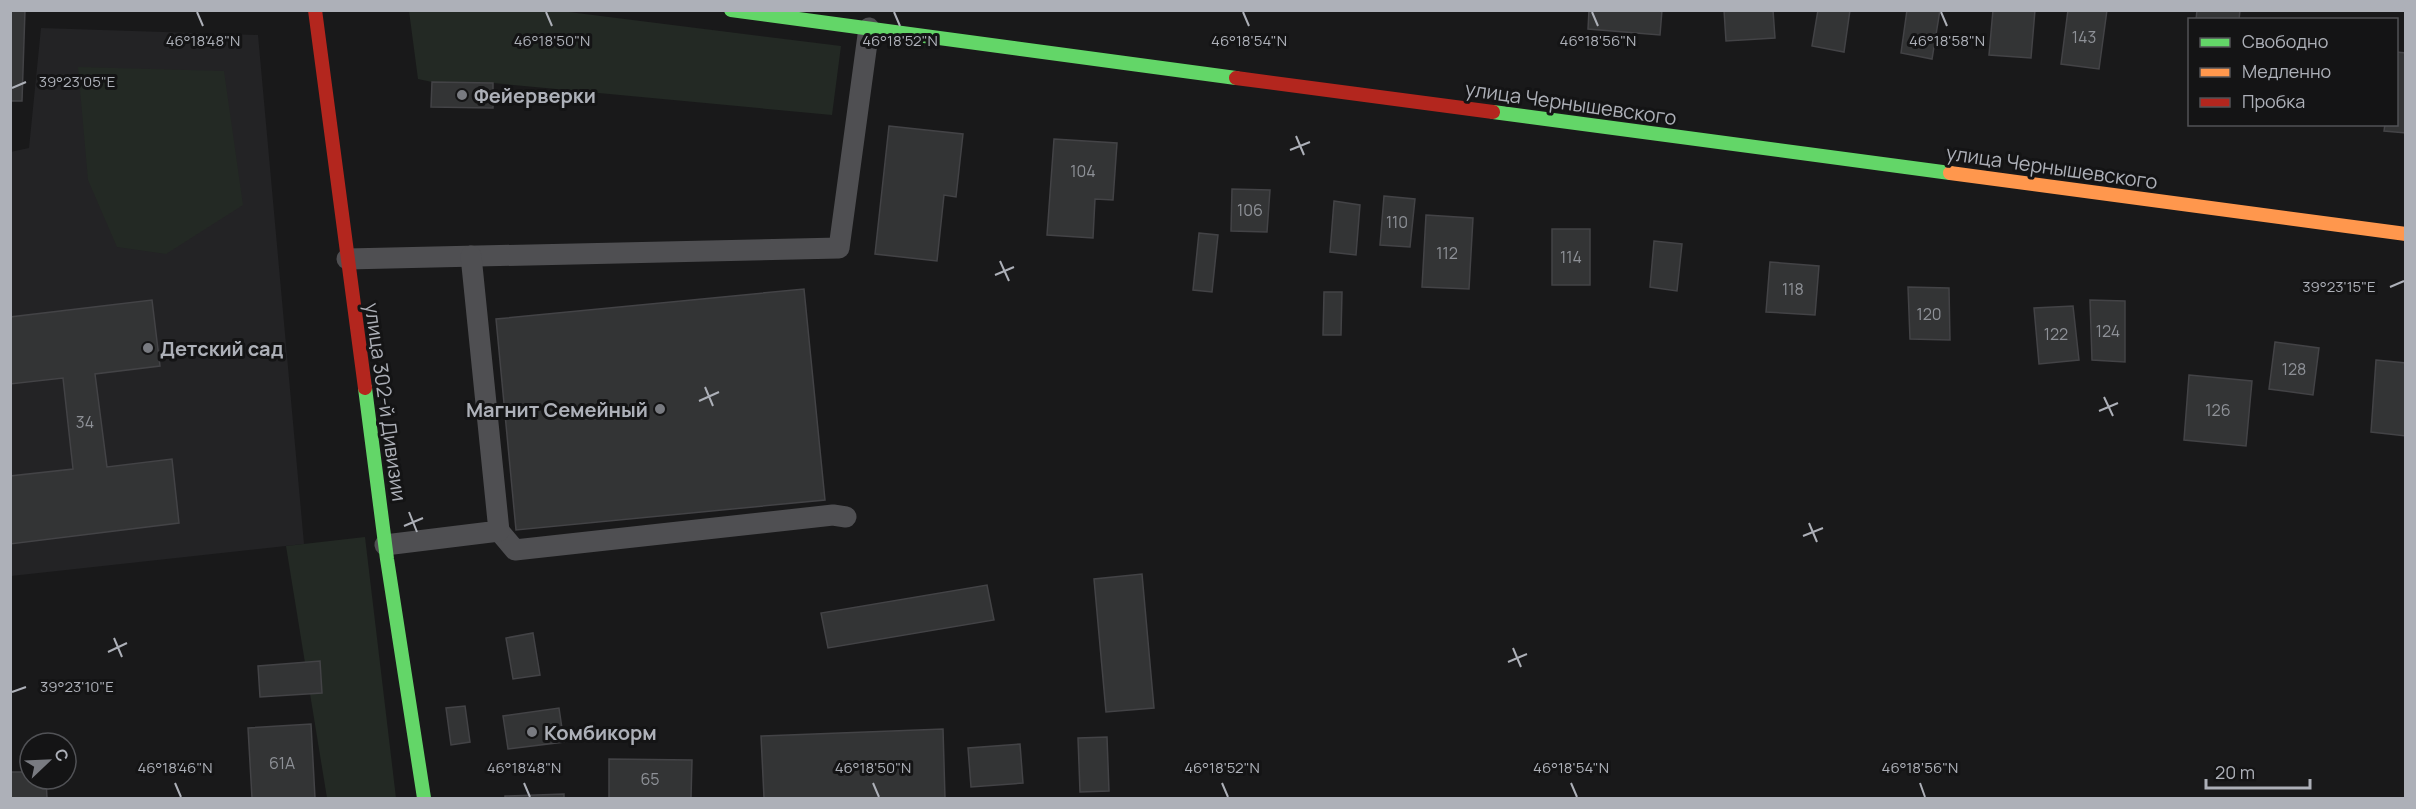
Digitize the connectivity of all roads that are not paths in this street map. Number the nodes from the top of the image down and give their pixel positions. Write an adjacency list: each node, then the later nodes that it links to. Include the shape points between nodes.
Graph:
1 (315, 10): 6 (street, улица 302-й Дивизии)
2 (730, 10): 3 (street, улица Чернышевского)
3 (869, 28): 4 (street, улица Чернышевского); 5 (lane, via 839,248)
4 (2406, 234)
5 (471, 256): 6 (lane); 8 (lane)
6 (347, 259): 9 (street, улица 302-й Дивизии)
7 (846, 517): 8 (lane, via 833,515 515,550)
8 (499, 531): 9 (lane)
9 (385, 545): 10 (street, улица 302-й Дивизии)
10 (424, 798)

